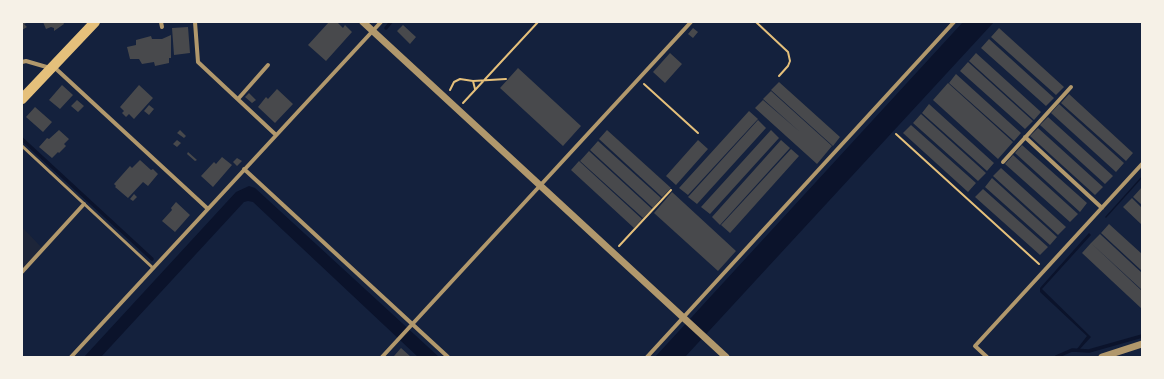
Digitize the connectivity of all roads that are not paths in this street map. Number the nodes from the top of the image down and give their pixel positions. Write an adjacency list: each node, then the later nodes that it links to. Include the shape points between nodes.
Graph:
1 (95, 22): 12 (main road)
2 (161, 22): 8 (street)
3 (195, 22): 15 (street, via 198,62)
4 (363, 22): 9 (street)
5 (381, 22): 9 (street)
6 (690, 22): 22 (street)
7 (954, 22): 28 (street)
8 (162, 27)
9 (373, 31): 16 (street); 22 (street)
10 (22, 62): 12 (street)
11 (268, 65): 15 (street)
12 (52, 67): 14 (main road); 25 (street)
13 (1071, 87): 17 (street)
14 (22, 99)
15 (238, 99): 16 (street)
16 (276, 135): 21 (street)
17 (1025, 138): 19 (street); 24 (street)
18 (22, 146): 23 (lane)
19 (1003, 162)
20 (1142, 164): 24 (street)
21 (244, 170): 25 (street); 29 (street)
22 (540, 186): 28 (street); 29 (street)
23 (84, 204): 26 (lane); 27 (street)
24 (1102, 208): 36 (street, via 975,346)
25 (208, 209): 26 (street)
26 (154, 268): 31 (street)
27 (22, 272)
28 (685, 319): 34 (street); 35 (street)
29 (412, 324): 32 (street); 33 (street)
30 (1142, 344): 37 (street)
31 (71, 357)
32 (382, 357)
33 (448, 357)
34 (647, 357)
35 (726, 357)
36 (987, 357)
37 (1102, 357)

